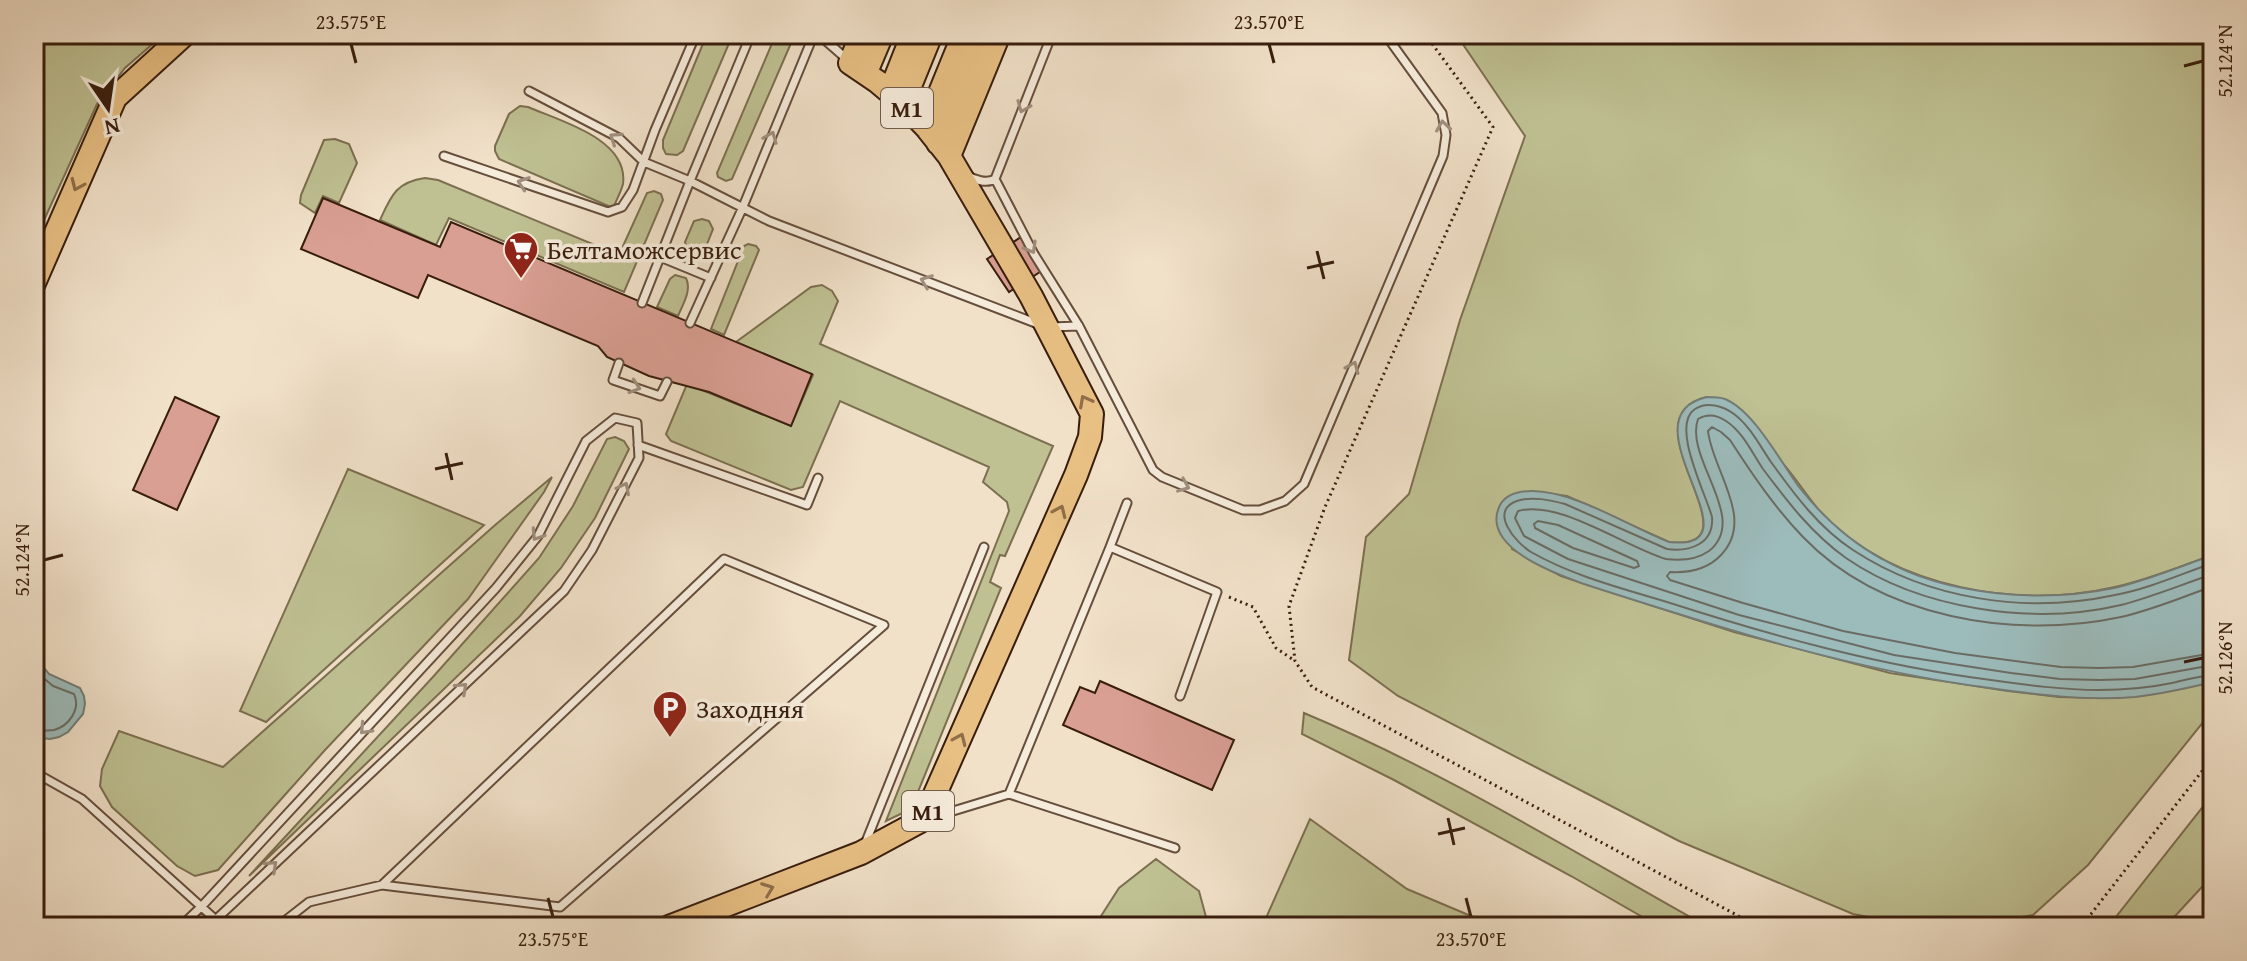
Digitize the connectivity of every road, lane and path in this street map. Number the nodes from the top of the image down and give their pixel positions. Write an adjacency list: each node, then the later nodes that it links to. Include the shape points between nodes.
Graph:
1 (185, 34): 26 (highway, one-way to 26, via 115,98)
2 (696, 34): 20 (lane)
3 (751, 34): 22 (lane)
4 (816, 34): 18 (lane); 23 (lane, one-way to 4)
5 (862, 34): 18 (highway)
6 (882, 34): 18 (highway, М1)
7 (898, 34): 18 (highway, М1)
8 (913, 34): 18 (highway, М1)
9 (931, 34): 18 (highway, М1)
10 (948, 34): 18 (highway, М1)
11 (964, 34): 18 (highway, М1)
12 (982, 34): 18 (highway, М1)
13 (999, 34): 18 (highway, М1)
14 (1052, 34): 21 (lane, one-way to 21)
15 (1385, 34): 29 (lane, one-way to 15, via 1153,470 1162,477 1243,510 1285,501 1304,484 1443,156 1442,113)
16 (1425, 34): 39 (path, via 1493,127 1320,520 1289,606)
17 (529, 91): 20 (lane, one-way to 17, via 619,138)
18 (907, 112): 21 (lane, via 969,177); 30 (highway, М1)
19 (444, 156): 20 (lane, one-way to 19, via 622,207 608,212)
20 (644, 162): 22 (lane)
21 (995, 179): 29 (lane, one-way to 29)
22 (690, 181): 23 (lane); 24 (lane)
23 (742, 209): 25 (lane); 30 (lane, one-way to 23)
24 (660, 257): 25 (lane); 27 (lane)
25 (711, 278): 28 (lane)
26 (34, 283)
27 (642, 303)
28 (690, 323)
29 (1079, 326): 30 (lane)
30 (1047, 327): 44 (highway, М1, one-way to 30, via 1090,437 1092,414)
31 (619, 363): 32 (lane, one-way to 32, via 613,380 660,396)
32 (667, 382)
33 (638, 445): 34 (lane, via 807,505); 48 (lane, one-way to 48, via 637,423 615,418 586,441 538,536 496,588); 49 (lane, one-way to 33, via 564,591 592,550 639,458)
34 (818, 478)
35 (1127, 503): 37 (lane)
36 (984, 547): 46 (lane)
37 (1110, 547): 38 (lane); 43 (lane)
38 (1217, 592): 39 (path, via 1253,607 1276,648); 40 (lane)
39 (1295, 661): 54 (path, via 1312,687)
40 (1180, 696)
41 (2213, 757): 55 (path)
42 (34, 772): 48 (lane, via 82,799)
43 (1009, 794): 44 (lane); 45 (lane)
44 (924, 819): 46 (highway, М1)
45 (1175, 848)
46 (861, 853): 53 (highway, М1, one-way to 46)
47 (382, 885): 47 (lane, via 724,559 884,625 560,907); 52 (lane, via 309,902)
48 (202, 906): 49 (lane); 50 (lane)
49 (216, 920): 51 (lane)
50 (180, 927)
51 (208, 927)
52 (277, 927)
53 (669, 927)
54 (1759, 927)
55 (2078, 927)

